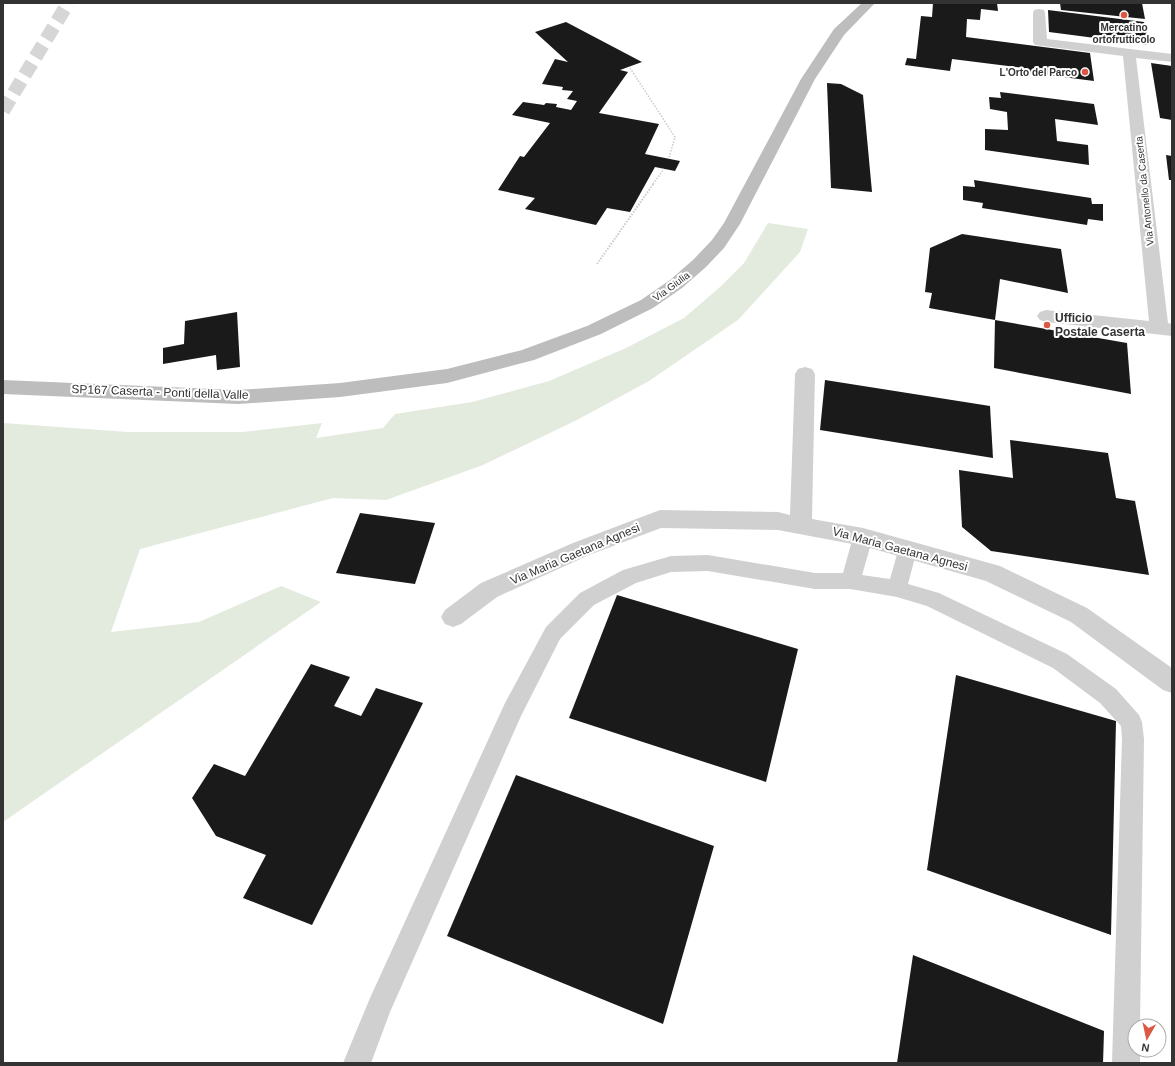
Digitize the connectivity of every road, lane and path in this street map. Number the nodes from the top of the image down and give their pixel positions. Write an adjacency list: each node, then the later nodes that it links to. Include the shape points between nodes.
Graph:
1 (869, 3): 13 (main road, Via Giulia, via 839,32 808,80 732,224 718,244 676,284 647,304 594,330 526,355 447,376)
2 (1039, 13): 3 (street, via 1040,42)
3 (1129, 52): 4 (street); 10 (street, Via Antonello da Caserta)
4 (1172, 58)
5 (630, 68): 6 (path, via 675,137)
6 (669, 158)
7 (664, 169): 8 (path)
8 (597, 264)
9 (1046, 316): 10 (street)
10 (1165, 330)
11 (805, 374): 14 (street)
12 (3, 387): 13 (main road, SP167 Caserta - Ponti della Valle, via 238,397)
13 (340, 390)
14 (801, 525): 15 (street, Via Maria Gaetana Agnesi); 19 (street, Via Maria Gaetana Agnesi, via 778,521 660,519 581,549 489,590)
15 (863, 537): 16 (street, Via Maria Gaetana Agnesi); 17 (lane)
16 (907, 550): 18 (lane); 20 (street, Via Maria Gaetana Agnesi, via 992,574 1079,615)
17 (850, 582): 18 (lane); 21 (lane, via 816,581 708,563 671,564 630,576 587,599 553,633 513,710 382,1000)
18 (896, 589): 22 (lane, via 932,599 1060,662 1108,696 1130,722 1133,739)
19 (453, 617)
20 (1172, 682)
21 (357, 1063)
22 (1126, 1063)

